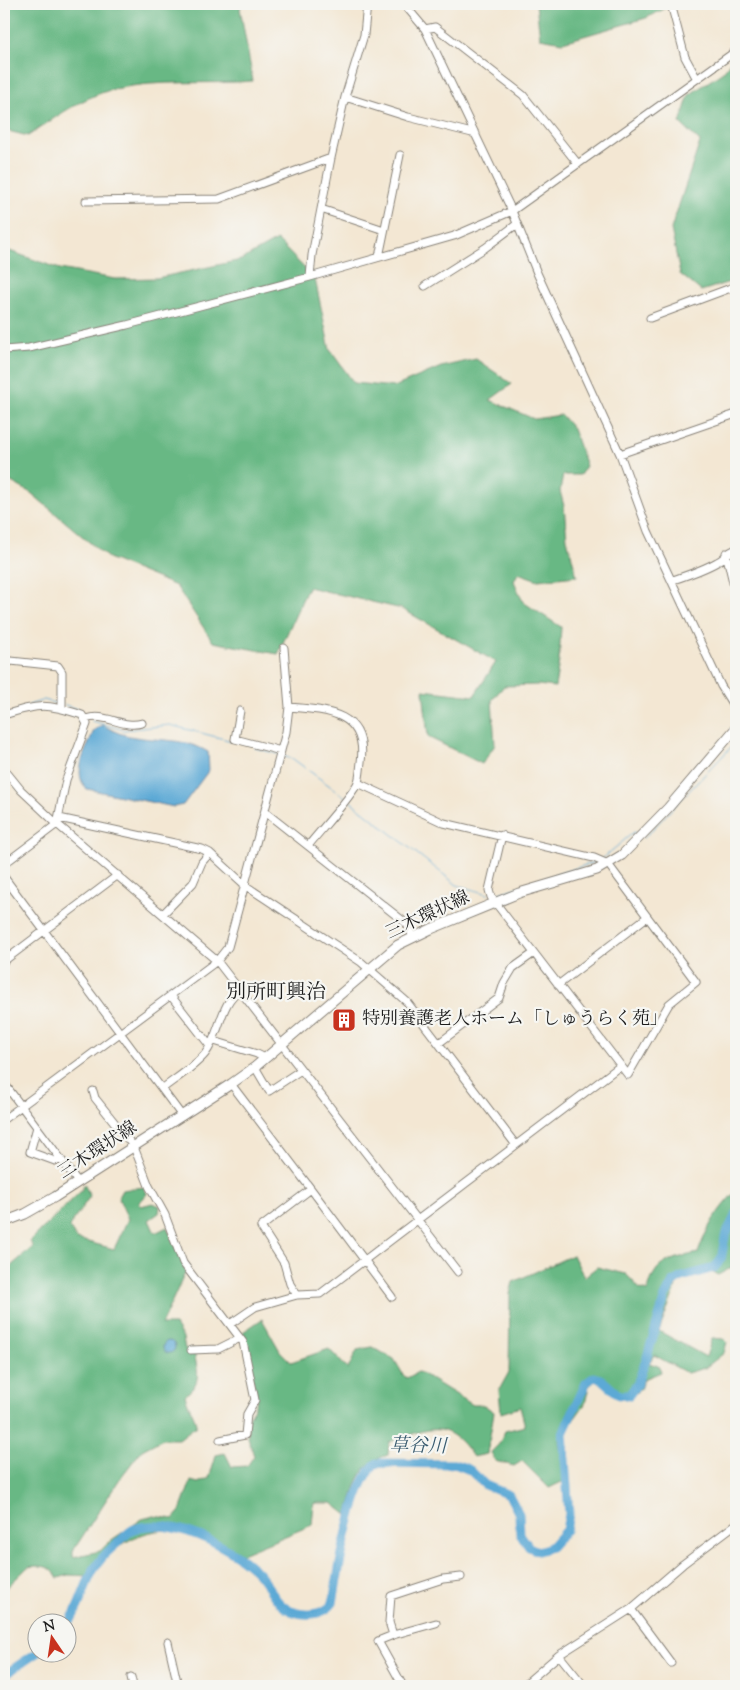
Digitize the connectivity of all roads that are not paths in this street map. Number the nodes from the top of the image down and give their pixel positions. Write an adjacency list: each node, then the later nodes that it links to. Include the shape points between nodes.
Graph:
1 (367, 4): 7 (street, via 364,34)
2 (404, 4): 4 (street)
3 (671, 4): 6 (street, via 685,57)
4 (425, 29): 8 (street); 11 (street, via 435,27 523,95)
5 (736, 51): 6 (street)
6 (697, 78): 11 (street)
7 (345, 97): 8 (street); 10 (street)
8 (476, 134): 14 (street)
9 (400, 155): 16 (street)
10 (331, 158): 12 (street, via 219,198); 13 (street)
11 (578, 164): 14 (street)
12 (86, 201)
13 (321, 209): 16 (street); 18 (street)
14 (512, 211): 15 (street); 17 (street, via 454,236)
15 (517, 224): 19 (street); 24 (street)
16 (384, 230): 17 (street)
17 (379, 257): 18 (street)
18 (310, 277): 22 (street, via 127,325 29,348)
19 (424, 286)
20 (736, 286): 21 (street)
21 (650, 318)
22 (4, 350)
23 (736, 414): 24 (street)
24 (620, 454): 27 (street, via 648,531)
25 (736, 549): 26 (street)
26 (726, 553): 27 (street, via 720,561); 28 (street)
27 (673, 580): 33 (street, via 721,686)
28 (736, 595)
29 (284, 648): 31 (street)
30 (4, 666): 32 (street, via 11,660 58,666 62,672)
31 (289, 706): 39 (street); 41 (street, via 326,710 346,718 359,732 362,752)
32 (62, 708): 35 (street, via 38,705); 36 (street, via 82,714)
33 (736, 710)
34 (240, 711): 39 (street, via 235,739)
35 (4, 715)
36 (86, 720): 37 (street, via 94,716 134,725); 43 (street, via 88,724 66,780)
37 (142, 723)
38 (736, 728): 48 (main road, 三木環状線, via 638,841)
39 (281, 751): 42 (street)
40 (4, 770): 43 (street, via 21,790)
41 (358, 783): 44 (street, via 444,823); 45 (street)
42 (265, 812): 45 (street); 51 (street)
43 (58, 821): 46 (street); 47 (street); 49 (street)
44 (502, 835): 48 (street); 52 (street, via 489,890)
45 (308, 846): 56 (street, via 407,924)
46 (210, 853): 51 (street); 53 (street, via 202,862 193,883)
47 (4, 864)
48 (608, 864): 52 (main road, 三木環状線, via 584,876); 54 (street)
49 (118, 876): 53 (street); 55 (street)
50 (4, 877): 55 (street)
51 (246, 886): 59 (street, via 228,947); 60 (street, via 361,962)
52 (496, 903): 56 (main road, 三木環状線); 57 (street)
53 (163, 914): 59 (street)
54 (648, 917): 61 (street); 69 (street, via 696,982 668,1004 628,1075)
55 (44, 931): 58 (street); 64 (street)
56 (413, 937): 60 (main road, 三木環状線)
57 (534, 954): 61 (street); 65 (street, via 513,968 499,998)
58 (4, 961)
59 (217, 961): 62 (street); 63 (street)
60 (367, 970): 65 (street, via 407,1002); 67 (main road, 三木環状線)
61 (558, 985): 69 (street)
62 (240, 990): 66 (street, via 231,995); 67 (street)
63 (171, 996): 64 (street); 66 (street)
64 (120, 1035): 74 (street); 76 (street)
65 (439, 1043): 80 (street)
66 (212, 1044): 68 (street); 74 (street, via 198,1060)
67 (281, 1044): 68 (main road, 三木環状線); 71 (street)
68 (265, 1058): 70 (main road, 三木環状線)
69 (620, 1066): 80 (street)
70 (255, 1067): 71 (street, via 269,1091); 73 (main road, 三木環状線)
71 (301, 1070): 85 (street)
72 (4, 1082): 76 (street)
73 (231, 1084): 77 (main road, 三木環状線); 84 (street)
74 (162, 1089): 77 (street)
75 (93, 1091): 81 (street)
76 (22, 1106): 78 (street); 79 (street)
77 (182, 1116): 81 (main road, 三木環状線)
78 (4, 1120)
79 (37, 1127): 82 (street); 82 (street, via 30,1152 54,1161)
80 (516, 1145): 85 (street)
81 (134, 1147): 83 (main road, 三木環状線); 91 (street, via 149,1186 166,1215 183,1263)
82 (61, 1159): 83 (street)
83 (78, 1182): 86 (main road, 三木環状線, via 40,1207)
84 (311, 1189): 87 (street); 89 (street, via 261,1227 284,1263)
85 (418, 1221): 87 (street); 88 (street)
86 (4, 1222)
87 (365, 1260): 89 (street, via 320,1294); 90 (street)
88 (458, 1272)
89 (297, 1295): 91 (street, via 256,1307)
90 (392, 1297)
91 (230, 1324): 92 (street)
92 (240, 1338): 93 (street, via 218,1349); 94 (street, via 255,1400 244,1435)
93 (191, 1350)
94 (220, 1440)
95 (735, 1527): 97 (street, via 690,1559)
96 (461, 1577): 99 (street, via 443,1579 391,1596 389,1622)
97 (631, 1610): 101 (street); 102 (street)
98 (436, 1623): 99 (street)
99 (393, 1635): 106 (street, via 378,1641 378,1645)
100 (168, 1642): 105 (street)
101 (559, 1655): 107 (street); 108 (street)
102 (671, 1663)
103 (132, 1677): 104 (street)
104 (133, 1686)
105 (178, 1686)
106 (403, 1686)
107 (523, 1686)
108 (584, 1686)

